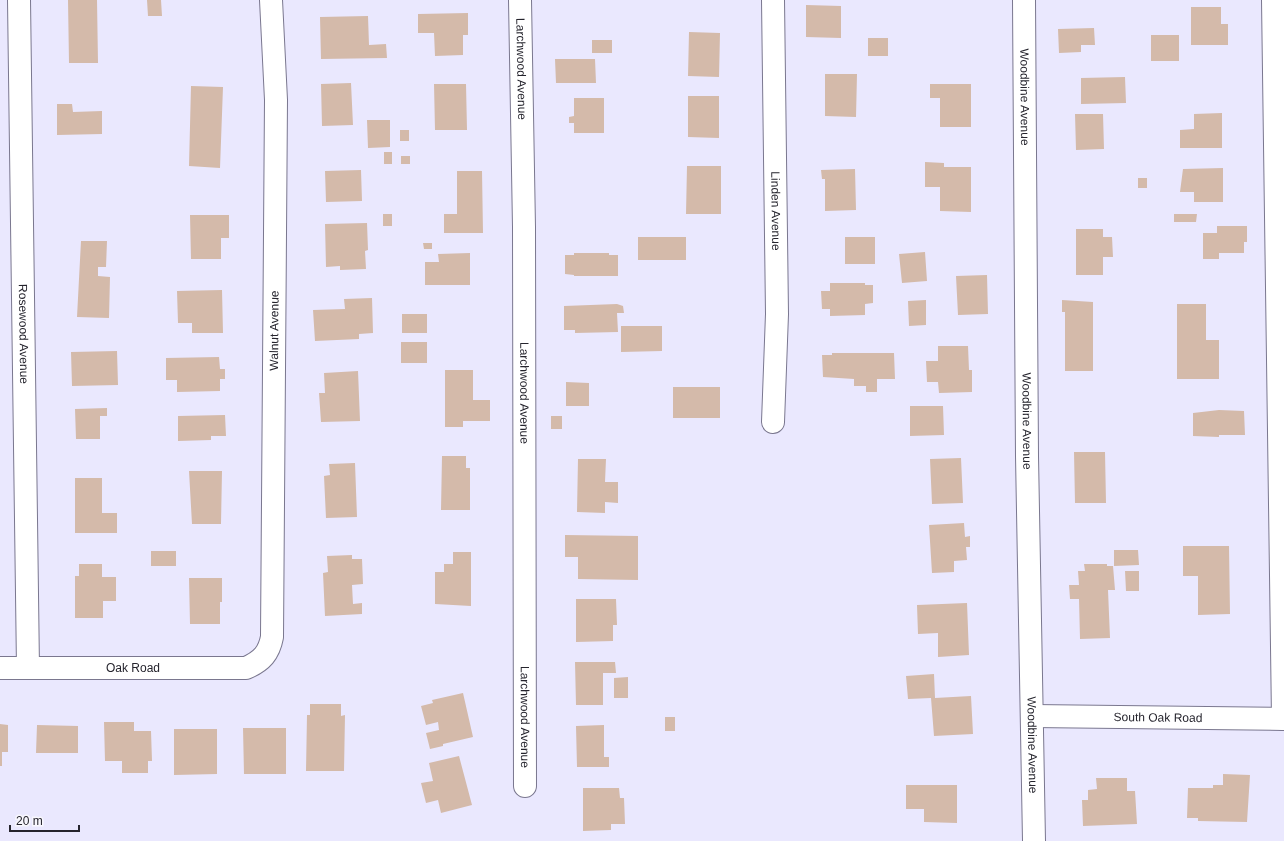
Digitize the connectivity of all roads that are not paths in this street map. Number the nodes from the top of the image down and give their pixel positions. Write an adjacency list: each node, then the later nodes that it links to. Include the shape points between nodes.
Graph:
1 (19, 0): 10 (street, Rosewood Avenue)
2 (271, 0): 8 (street, Walnut Avenue, via 276,100 272,637 270,648)
3 (520, 0): 13 (street, Larchwood Avenue, via 524,227)
4 (772, 0): 7 (street, Linden Avenue, via 777,314)
5 (1024, 0): 11 (street, Woodbine Avenue, via 1027,448)
6 (1273, 0): 12 (street)
7 (773, 422)
8 (263, 658): 10 (street, Oak Road, via 246,668)
9 (0, 668): 10 (street, Oak Road)
10 (28, 668)
11 (1032, 716): 12 (street, South Oak Road); 14 (street, Woodbine Avenue)
12 (1284, 720)
13 (525, 786)
14 (1034, 841)

